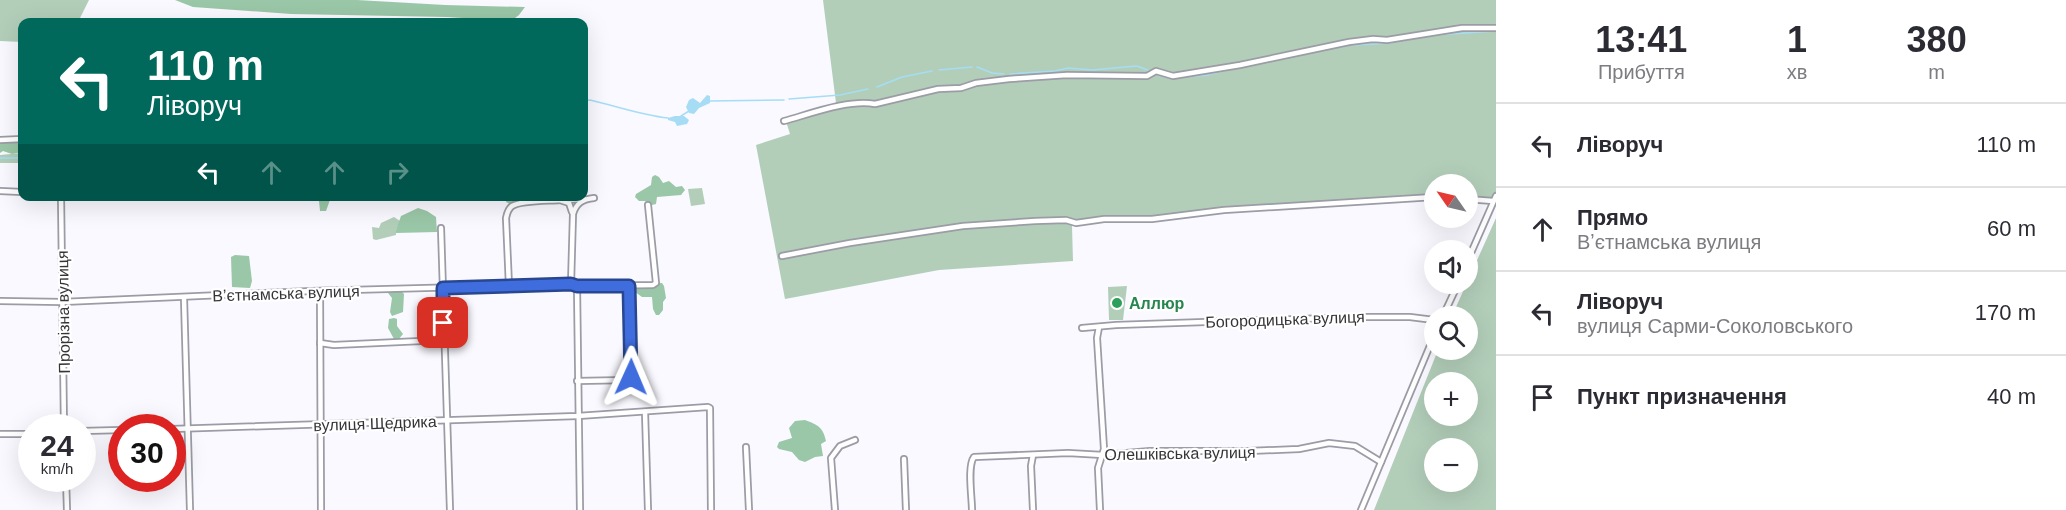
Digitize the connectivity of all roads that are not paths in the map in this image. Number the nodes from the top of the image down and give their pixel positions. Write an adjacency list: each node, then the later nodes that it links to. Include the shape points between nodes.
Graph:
1 (1496, 28): 2 (street, via 1462,28 1349,42 1173,76 1067,75 976,83)
2 (784, 121)
3 (18, 139): 4 (street)
4 (0, 140)
5 (0, 190): 6 (street)
6 (18, 192)
7 (594, 198): 9 (street)
8 (1424, 198): 20 (street, via 1224,210 1152,219 963,226)
9 (588, 199)
10 (1478, 199): 11 (street)
11 (1495, 199): 19 (street)
12 (61, 201): 28 (street, Прорізна вулиця)
13 (547, 201): 22 (street, via 520,203 507,211)
14 (563, 201): 17 (street)
15 (582, 201): 17 (street)
16 (648, 206): 23 (street, Вʼєтнамська вулиця, via 656,283)
17 (573, 214): 21 (street)
18 (441, 228): 24 (street)
19 (1477, 240)
20 (782, 256)
21 (574, 285): 22 (street, Вʼєтнамська вулиця); 23 (street, Вʼєтнамська вулиця); 35 (street)
22 (509, 286): 24 (street, Вʼєтнамська вулиця)
23 (629, 286): 35 (street, via 630,379)
24 (443, 288): 25 (street, Вʼєтнамська вулиця); 32 (street)
25 (320, 291): 26 (street, Вʼєтнамська вулиця); 33 (street)
26 (184, 298): 28 (street, Вʼєтнамська вулиця); 41 (street)
27 (0, 301): 28 (street, Вʼєтнамська вулиця)
28 (62, 302): 37 (street, Прорізна вулиця)
29 (1424, 319): 30 (street, Богородицька вулиця, via 1358,317)
30 (1100, 327): 31 (street, Богородицька вулиця); 47 (street, via 1097,338)
31 (1082, 328)
32 (443, 340): 33 (street); 39 (street)
33 (320, 343): 40 (street)
34 (1424, 360): 49 (street)
35 (577, 381): 38 (street)
36 (645, 412): 38 (street, вулиця Щедрика); 56 (street); 57 (street, вулиця Щедрика, via 710,408)
37 (64, 414)
38 (578, 416): 39 (street, вулиця Щедрика); 55 (street)
39 (449, 421): 40 (street, вулиця Щедрика); 54 (street)
40 (320, 425): 41 (street, вулиця Щедрика); 53 (street)
41 (188, 429): 52 (street)
42 (0, 434): 43 (street)
43 (18, 434)
44 (855, 440): 59 (street, via 840,446 831,458)
45 (746, 447): 58 (street)
46 (1033, 455): 47 (street, Олешківська вулиця); 61 (street, Олешківська вулиця, via 974,457 970,468); 62 (street)
47 (1102, 455): 49 (street, Олешківська вулиця, via 1299,449 1329,443 1355,446); 63 (street, via 1098,468)
48 (904, 459): 60 (street)
49 (1381, 462): 64 (street)
50 (66, 492): 51 (street)
51 (67, 510)
52 (190, 510)
53 (321, 510)
54 (450, 510)
55 (580, 510)
56 (648, 510)
57 (711, 510)
58 (749, 510)
59 (835, 510)
60 (906, 510)
61 (972, 510)
62 (1034, 510)
63 (1100, 510)
64 (1361, 510)

